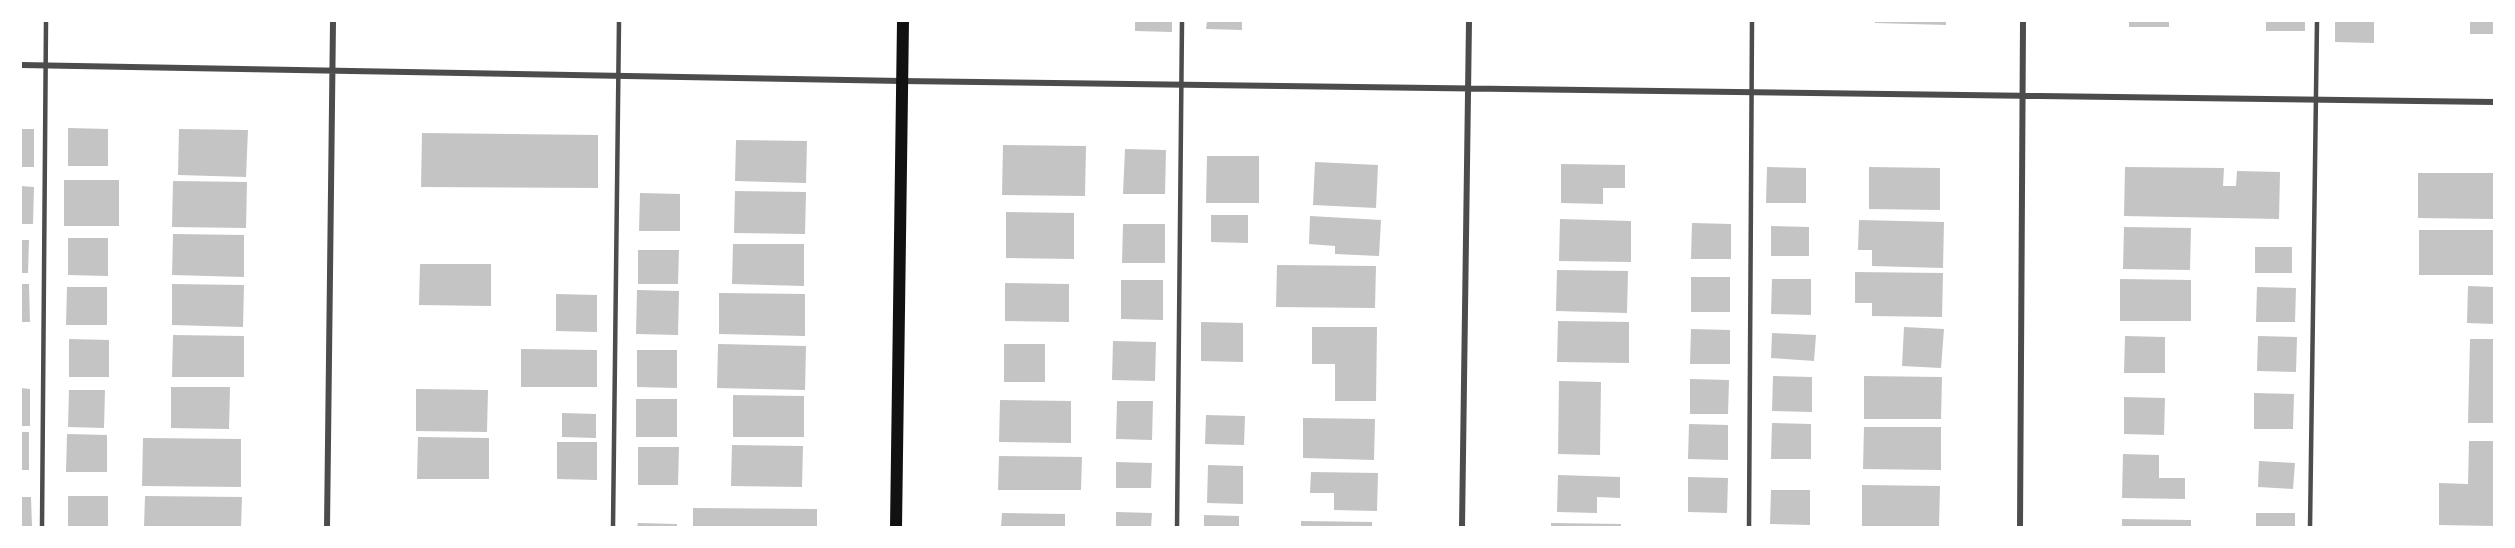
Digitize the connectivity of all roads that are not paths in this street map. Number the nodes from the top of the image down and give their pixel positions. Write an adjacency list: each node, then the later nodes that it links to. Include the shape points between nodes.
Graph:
1 (46, 21): 11 (lane)
2 (333, 21): 12 (street)
3 (619, 21): 13 (lane)
4 (903, 21): 14 (main road)
5 (1182, 21): 15 (lane)
6 (1469, 21): 16 (street)
7 (1752, 21): 17 (lane)
8 (2023, 21): 18 (street)
9 (2317, 21): 19 (lane)
10 (21, 65): 11 (street)
11 (45, 65): 12 (street); 21 (lane)
12 (332, 71): 13 (street); 22 (street)
13 (618, 76): 14 (street); 23 (lane)
14 (902, 81): 15 (street); 24 (main road)
15 (1181, 84): 16 (street); 25 (lane)
16 (1468, 88): 17 (street); 26 (street)
17 (1751, 93): 18 (street); 27 (lane)
18 (2022, 96): 19 (street); 28 (street)
19 (2316, 100): 20 (street); 29 (lane)
20 (2494, 102)
21 (42, 527)
22 (327, 527)
23 (613, 527)
24 (896, 527)
25 (1177, 527)
26 (1462, 527)
27 (1749, 527)
28 (2020, 527)
29 (2310, 527)

